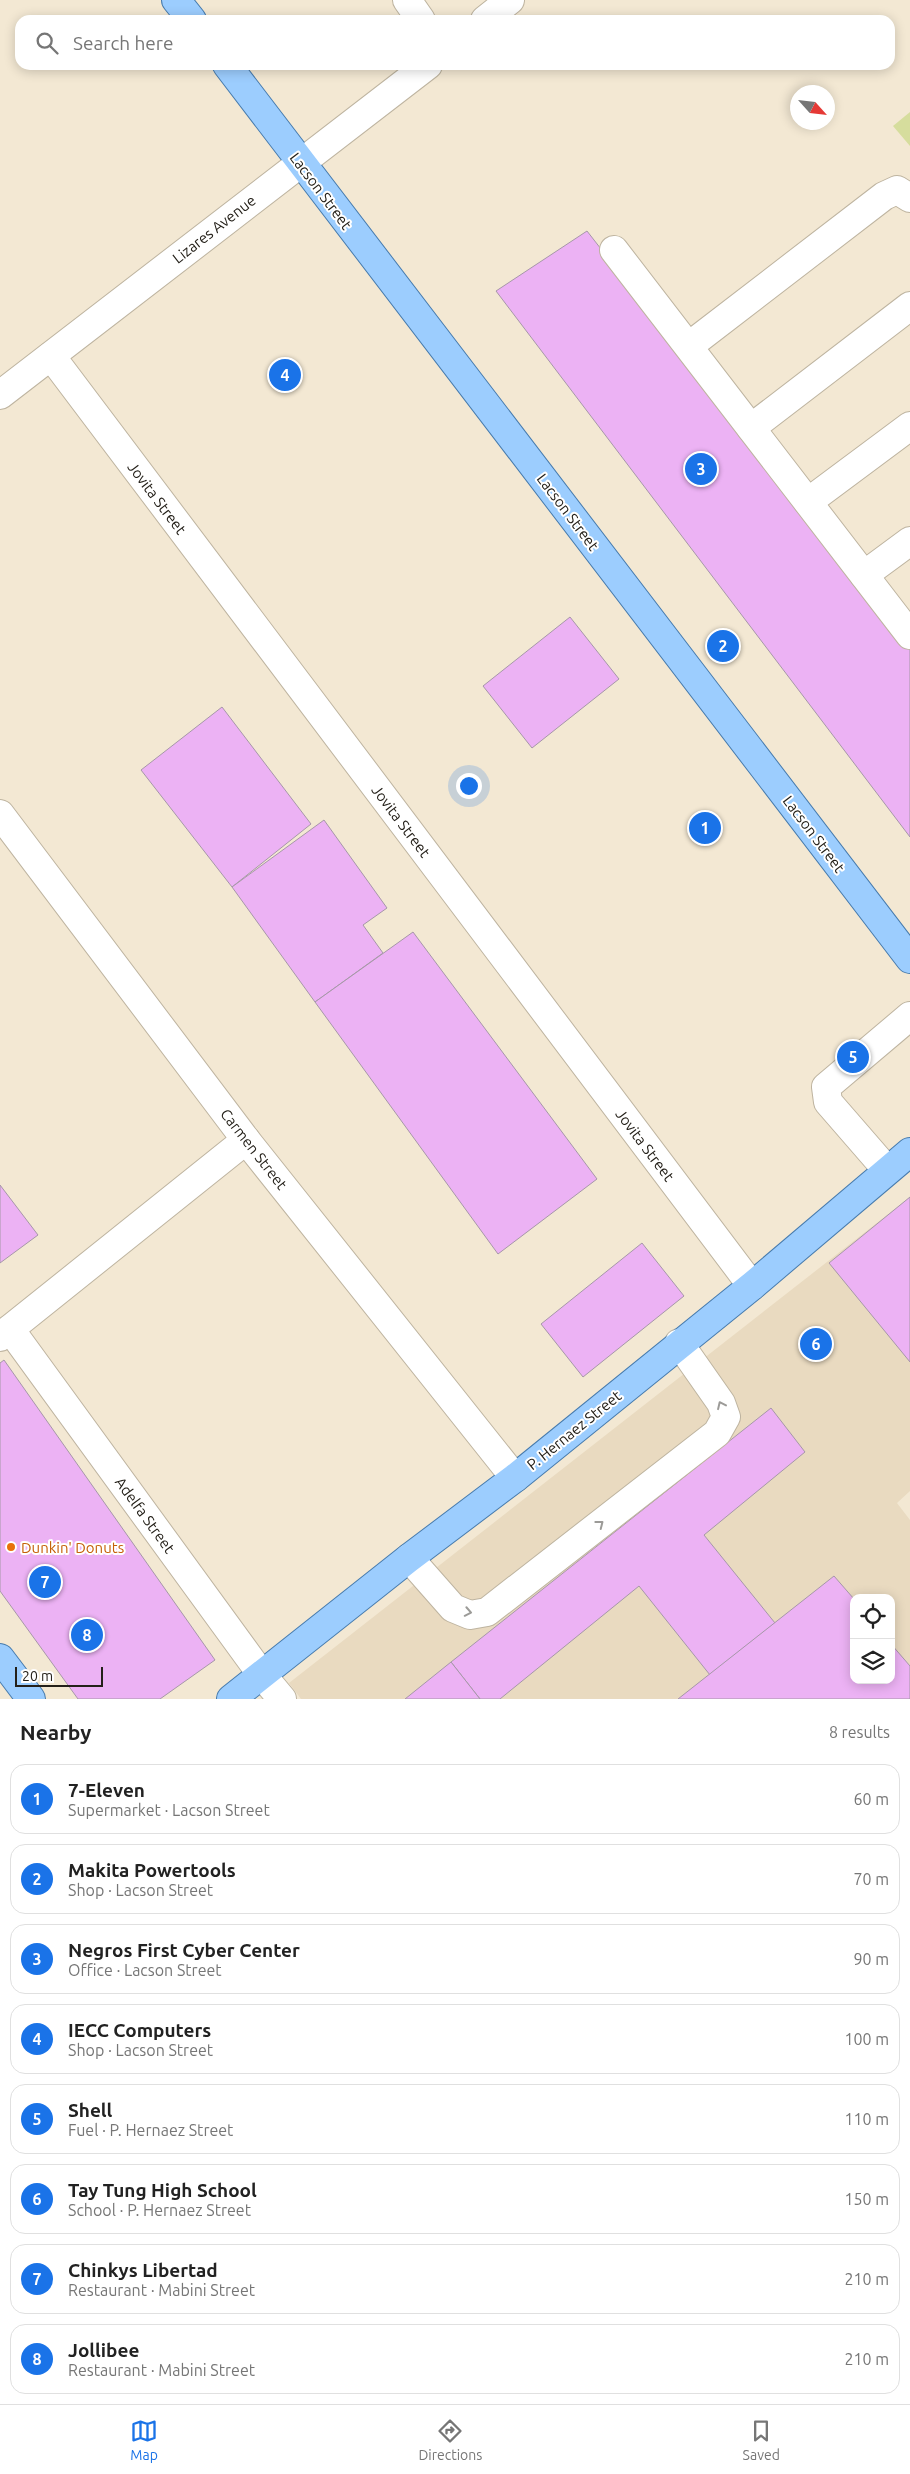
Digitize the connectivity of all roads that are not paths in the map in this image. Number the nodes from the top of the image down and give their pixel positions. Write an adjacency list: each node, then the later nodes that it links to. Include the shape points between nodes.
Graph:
1 (176, 0): 4 (main road)
2 (407, 0): 5 (street)
3 (510, 0): 6 (street)
4 (188, 15)
5 (418, 15)
6 (491, 15)
7 (231, 70): 9 (main road, Lacson Street)
8 (421, 70): 9 (street, Lizares Avenue)
9 (300, 163): 14 (street, Lizares Avenue); 23 (main road, Lacson Street)
10 (910, 198): 13 (street, via 897,190 884,196)
11 (614, 250): 13 (street)
12 (910, 306): 17 (street)
13 (689, 346): 17 (street)
14 (50, 356): 15 (street, Lizares Avenue); 28 (street, Jovita Street)
15 (0, 395)
16 (910, 426): 18 (street)
17 (752, 428): 18 (street)
18 (808, 502): 20 (street)
19 (910, 541): 20 (street)
20 (864, 574): 21 (street)
21 (910, 635)
22 (3, 826): 25 (street, Carmen Street)
23 (910, 959)
24 (910, 1016): 27 (street, via 826,1087 828,1102)
25 (246, 1140): 29 (street); 31 (street, Carmen Street)
26 (910, 1152): 27 (main road, P. Hernaez Street)
27 (888, 1170): 28 (main road, P. Hernaez Street)
28 (752, 1286): 30 (main road, P. Hernaez Street)
29 (5, 1333): 34 (street, Adelfa Street)
30 (680, 1343): 31 (main road, P. Hernaez Street); 32 (street, one-way to 30, via 453,1608 470,1615 487,1612 717,1433 726,1416 721,1403)
31 (515, 1478): 32 (main road, P. Hernaez Street)
32 (409, 1558): 34 (main road, P. Hernaez Street)
33 (0, 1658): 35 (main road)
34 (262, 1675): 36 (main road, P. Hernaez Street); 37 (street, Adelfa Street)
35 (31, 1699)
36 (231, 1699)
37 (282, 1699)

